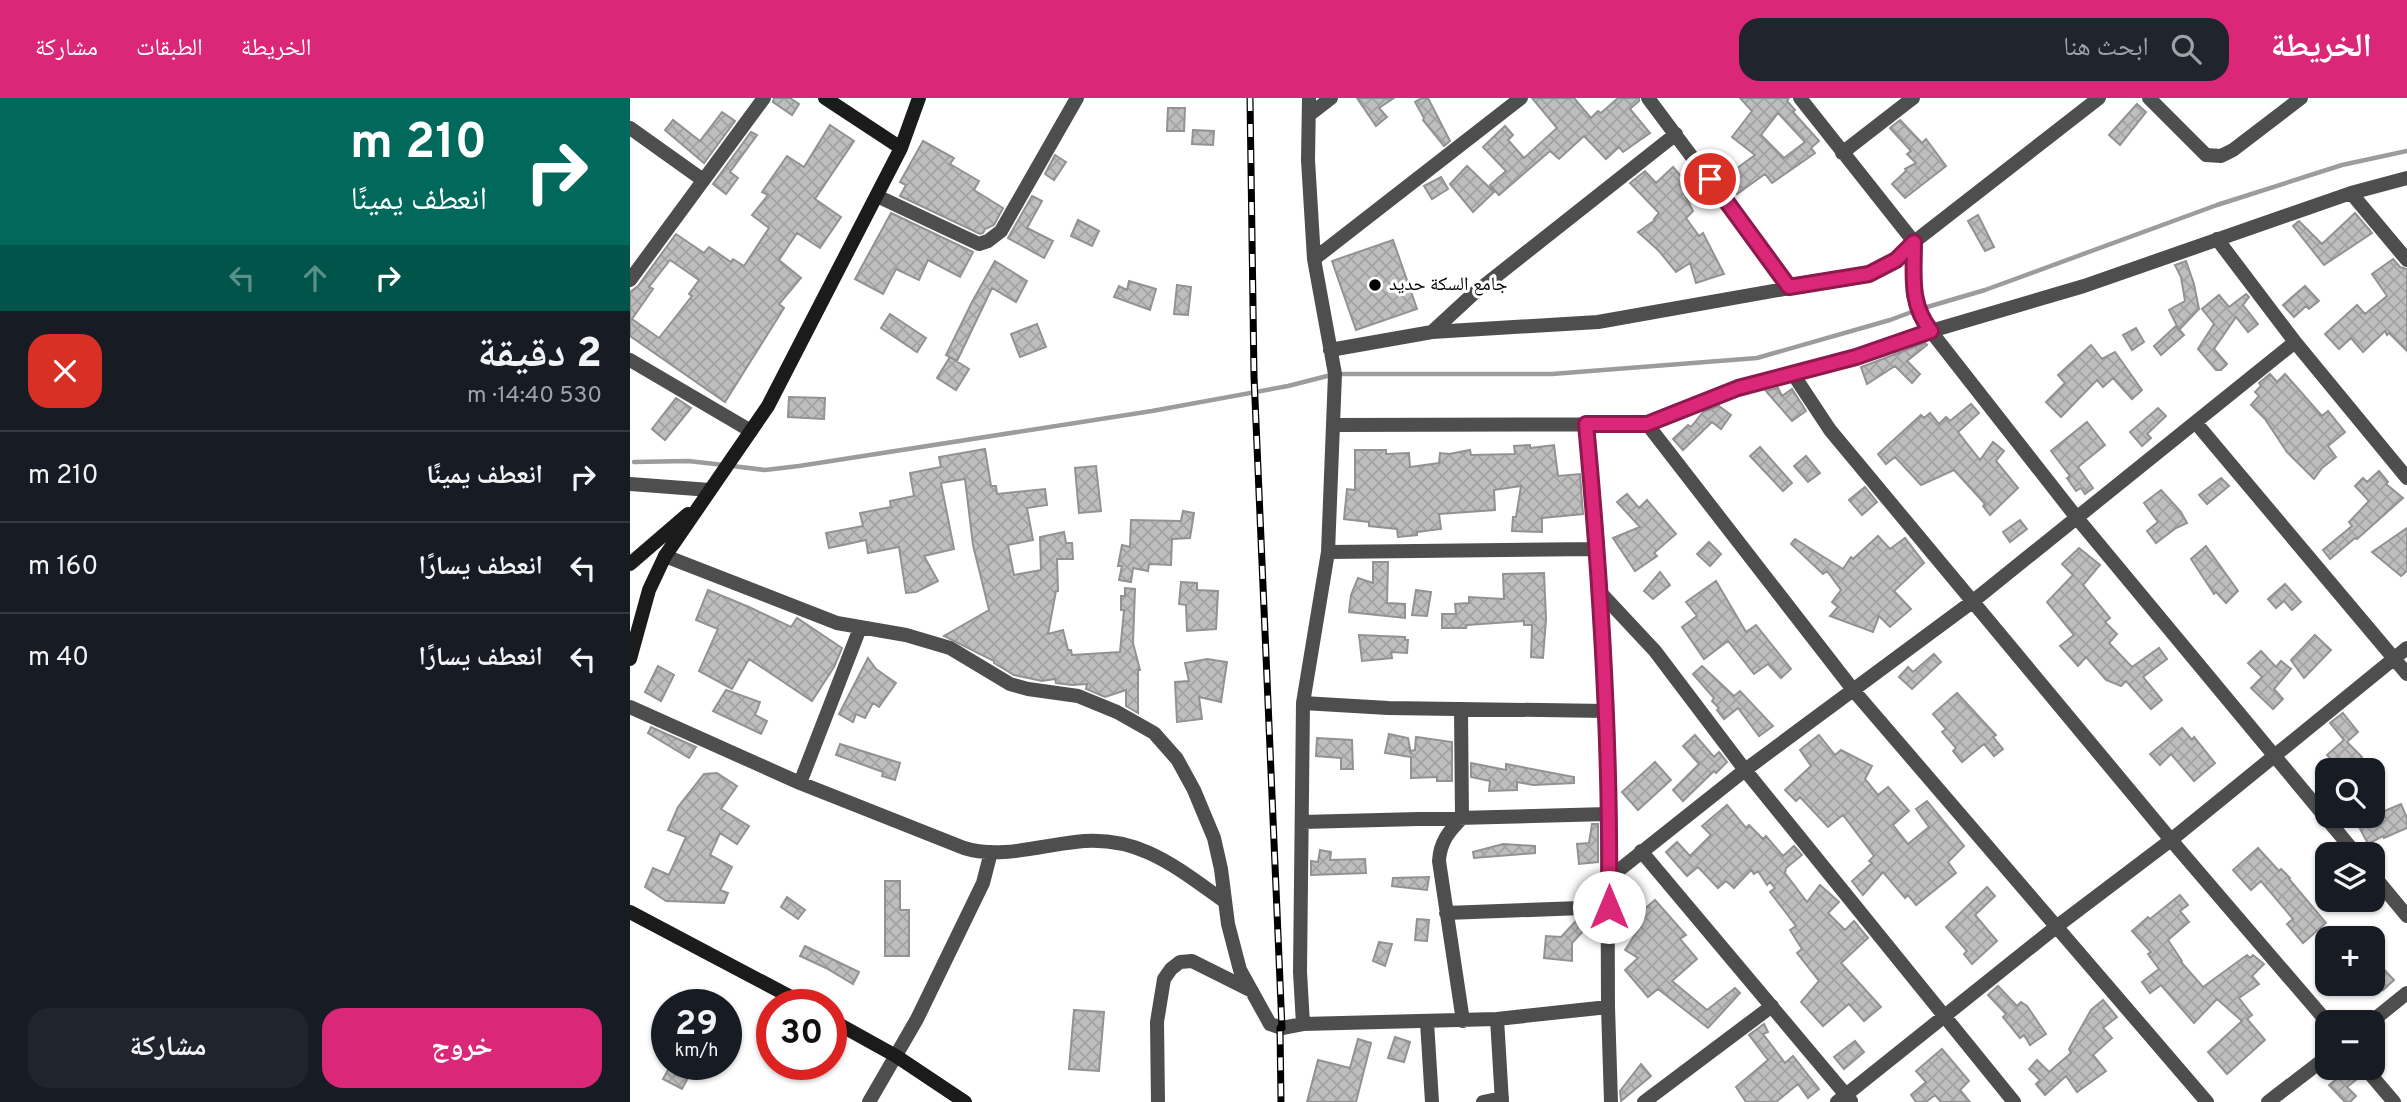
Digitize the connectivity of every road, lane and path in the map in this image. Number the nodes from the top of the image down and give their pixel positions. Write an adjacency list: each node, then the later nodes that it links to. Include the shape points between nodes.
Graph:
1 (764, 98): 20 (street)
2 (825, 98): 17 (main road)
3 (919, 98): 17 (main road)
4 (1077, 98): 22 (street, via 1001,231 988,241 979,244)
5 (1309, 98): 14 (street)
6 (1331, 98): 14 (street)
7 (1521, 98): 25 (street)
8 (1648, 98): 16 (street)
9 (1800, 98): 18 (street)
10 (1913, 98): 18 (street)
11 (2099, 98): 24 (street)
12 (2149, 98): 13 (street, via 2206,155 2214,157 2233,150)
13 (2301, 98)
14 (1309, 115): 25 (street)
15 (630, 128): 20 (street)
16 (1676, 134): 28 (street); 30 (street)
17 (901, 148): 22 (main road)
18 (1842, 153): 24 (street)
19 (2407, 178): 21 (street)
20 (703, 180): 27 (street)
21 (2351, 193): 23 (street); 26 (street)
22 (877, 196): 39 (main road)
23 (2217, 239): 29 (street, via 2084,286); 31 (street)
24 (1914, 242): 28 (street, via 1896,260 1869,274); 29 (street, via 1917,310)
25 (1314, 259): 32 (street)
26 (2407, 260)
27 (631, 276)
28 (1789, 287): 30 (street, via 1598,322)
29 (1931, 331): 34 (street); 43 (street)
30 (1432, 332): 32 (street)
31 (2295, 342): 35 (street); 40 (street)
32 (1330, 350): 38 (street, via 1335,374)
33 (630, 360): 39 (street)
34 (1793, 374): 37 (street, via 1738,388); 49 (street, via 1830,430)
35 (2196, 423): 43 (street); 53 (street)
36 (1586, 424): 37 (street); 38 (street); 44 (street)
37 (1647, 424): 55 (street)
38 (1334, 425): 45 (street)
39 (748, 437): 42 (main road)
40 (2407, 478)
41 (630, 484): 42 (street)
42 (711, 490): 46 (main road); 47 (main road)
43 (2077, 518): 49 (street); 60 (street)
44 (1598, 549): 45 (street); 48 (street)
45 (1328, 552): 56 (street)
46 (665, 555): 50 (street); 52 (main road, via 649,590)
47 (630, 564)
48 (1598, 590): 59 (street); 61 (street, via 1655,651)
49 (1972, 602): 55 (street); 66 (street)
50 (860, 628): 62 (street); 72 (street, via 950,648 1010,684 1078,696 1154,733 1195,790 1214,838)
51 (2407, 648): 53 (street)
52 (630, 659)
53 (2394, 659): 54 (street); 60 (street)
54 (2407, 674)
55 (1854, 691): 61 (street); 77 (street)
56 (1304, 703): 58 (street); 65 (street)
57 (630, 707): 62 (street)
58 (1461, 709): 59 (street); 64 (street)
59 (1607, 711): 63 (street)
60 (2273, 755): 66 (street); 67 (street)
61 (1745, 770): 68 (street); 85 (street)
62 (800, 783): 69 (street, via 964,848)
63 (1608, 814): 64 (street); 70 (street)
64 (1462, 818): 65 (street); 75 (street, via 1440,846)
65 (1302, 822): 89 (street)
66 (2171, 841): 77 (street); 83 (street)
67 (2346, 842)
68 (1641, 851): 70 (street); 81 (street)
69 (991, 852): 72 (street, via 1110,841 1141,848 1169,862); 91 (street, via 983,883)
70 (1609, 878): 73 (street)
71 (2385, 889): 76 (street)
72 (1224, 901): 79 (street, via 1240,970)
73 (1609, 907): 75 (street); 82 (street)
74 (630, 912): 78 (main road)
75 (1446, 913): 87 (street)
76 (2407, 916)
77 (2056, 927): 85 (street); 104 (street)
78 (776, 989)
79 (1253, 992): 89 (street, via 1275,1027); 98 (street, via 1192,961 1180,962 1171,970 1164,979 1157,1022)
80 (2407, 993): 84 (street)
81 (1772, 1006): 95 (street); 102 (street)
82 (1608, 1007): 86 (street); 101 (street)
83 (2317, 1010)
84 (2385, 1011)
85 (1944, 1015): 95 (street); 103 (street)
86 (1497, 1019): 87 (street); 94 (street)
87 (1463, 1021): 88 (street)
88 (1427, 1022): 89 (street); 99 (street)
89 (1303, 1024)
90 (847, 1029): 91 (main road)
91 (896, 1056): 96 (street); 97 (main road)
92 (2315, 1066): 105 (street)
93 (2375, 1080): 106 (street)
94 (1502, 1100): 100 (street)
95 (1845, 1100)
96 (869, 1102)
97 (965, 1102)
98 (1158, 1102)
99 (1432, 1102)
100 (1483, 1102)
101 (1612, 1102)
102 (1644, 1102)
103 (2014, 1102)
104 (2207, 1102)
105 (2268, 1102)
106 (2394, 1102)

